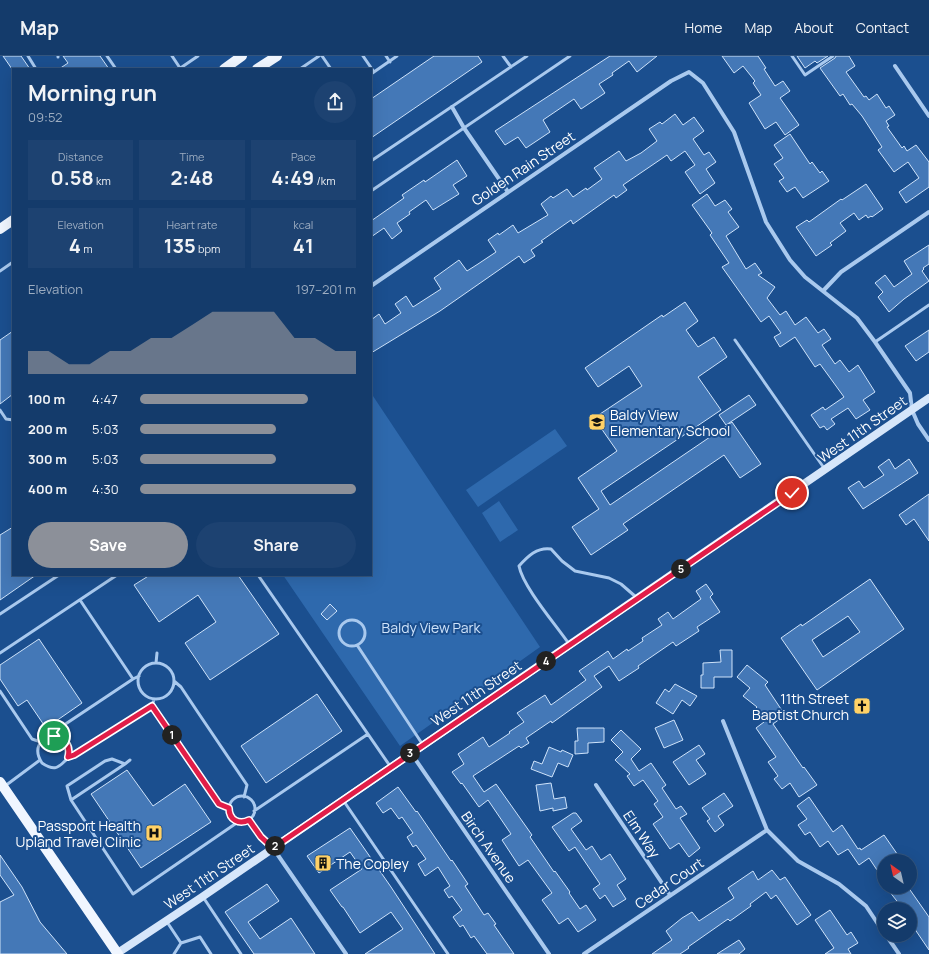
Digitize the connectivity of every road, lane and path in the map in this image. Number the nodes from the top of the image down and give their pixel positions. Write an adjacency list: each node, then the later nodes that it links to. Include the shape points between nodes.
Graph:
1 (28, 56): 19 (lane)
2 (107, 56): 20 (lane)
3 (172, 56): 21 (lane)
4 (198, 56): 21 (lane)
5 (242, 56): 22 (main road)
6 (277, 56): 23 (main road)
7 (321, 56): 24 (lane); 25 (lane)
8 (363, 56): 26 (lane)
9 (386, 56): 16 (lane)
10 (397, 56): 16 (lane)
11 (503, 56): 18 (lane)
12 (527, 56): 18 (lane)
13 (570, 56): 30 (lane)
14 (792, 56): 15 (lane, via 804,75)
15 (833, 56)
16 (390, 62): 27 (lane)
17 (894, 66): 29 (street)
18 (510, 67): 28 (lane)
19 (35, 68)
20 (115, 68)
21 (180, 68)
22 (225, 68)
23 (259, 68)
24 (302, 68)
25 (330, 68)
26 (369, 68)
27 (372, 73)
28 (452, 107): 30 (street); 31 (lane)
29 (929, 116)
30 (464, 128): 32 (lane); 33 (street)
31 (372, 160)
32 (372, 190)
33 (508, 192): 39 (street, Golden Rain Street); 40 (street, Golden Rain Street, via 671,81 689,72 703,83 734,132 766,222 790,260 804,277)
34 (929, 212): 40 (street, via 841,272)
35 (12, 221): 36 (main road)
36 (0, 229)
37 (12, 263): 38 (lane)
38 (0, 271)
39 (372, 285)
40 (823, 292): 43 (street, via 857,318)
41 (929, 305): 43 (lane)
42 (735, 340): 49 (lane)
43 (875, 342): 46 (street, via 910,393)
44 (929, 398): 46 (street, West 11th Street)
45 (0, 410): 47 (lane, via 6,419)
46 (912, 410): 48 (street); 49 (street, West 11th Street)
47 (12, 420)
48 (929, 440)
49 (825, 470): 53 (street, West 11th Street)
50 (57, 576): 55 (lane)
51 (116, 576): 54 (lane)
52 (259, 576): 68 (lane)
53 (638, 598): 56 (street, West 11th Street); 56 (lane, via 609,578 575,570 551,549 543,548 529,556 519,566 521,574)
54 (80, 600): 58 (lane); 62 (lane)
55 (0, 614)
56 (570, 644): 71 (street, West 11th Street)
57 (357, 645): 57 (lane, via 363,640 363,627 357,622 348,621 340,629 340,638 345,644); 71 (lane)
58 (0, 653)
59 (157, 653): 60 (lane)
60 (156, 663): 61 (lane, via 145,667); 63 (lane, via 167,666)
61 (139, 676): 62 (lane); 65 (lane, via 141,691)
62 (133, 679): 69 (lane, via 55,731)
63 (174, 681): 65 (lane, via 166,696); 80 (lane, via 247,785)
64 (0, 691): 70 (lane, via 32,739)
65 (154, 699): 66 (lane)
66 (152, 706): 73 (lane); 83 (lane, via 219,804)
67 (723, 721): 87 (street)
68 (368, 734): 77 (lane); 84 (lane)
69 (54, 736): 70 (lane); 73 (lane, via 67,743)
70 (41, 742): 74 (lane, via 38,753)
71 (423, 745): 72 (street, West 11th Street)
72 (411, 753): 77 (street, West 11th Street); 101 (street, Birch Avenue)
73 (68, 757): 74 (lane, via 57,767 46,766)
74 (40, 760): 78 (lane)
75 (130, 760): 76 (lane)
76 (125, 764): 81 (lane); 81 (lane, via 112,759 105,761 67,786)
77 (391, 767): 82 (street, West 11th Street)
78 (1, 786): 95 (main road)
79 (596, 786): 89 (street, Elm Way)
80 (244, 797): 83 (lane, via 236,798); 84 (lane, via 253,803)
81 (71, 800): 86 (lane, via 134,894)
82 (343, 800): 88 (street, West 11th Street); 100 (lane)
83 (229, 808): 86 (lane, via 231,817)
84 (254, 810): 85 (lane)
85 (249, 820): 86 (lane); 88 (lane)
86 (238, 822)
87 (767, 830): 89 (street, Cedar Court); 92 (street, via 798,861 839,884 866,906)
88 (273, 848): 90 (street, West 11th Street); 99 (street)
89 (670, 895): 102 (street, Cedar Court)
90 (202, 897): 91 (street, West 11th Street); 98 (lane)
91 (166, 921): 94 (lane); 95 (street, West 11th Street)
92 (877, 922)
93 (891, 942): 103 (street)
94 (181, 943): 96 (lane); 97 (lane, via 200,937)
95 (117, 954)
96 (174, 954)
97 (212, 954)
98 (241, 954)
99 (346, 954)
100 (448, 954)
101 (549, 954)
102 (584, 954)
103 (899, 954)

